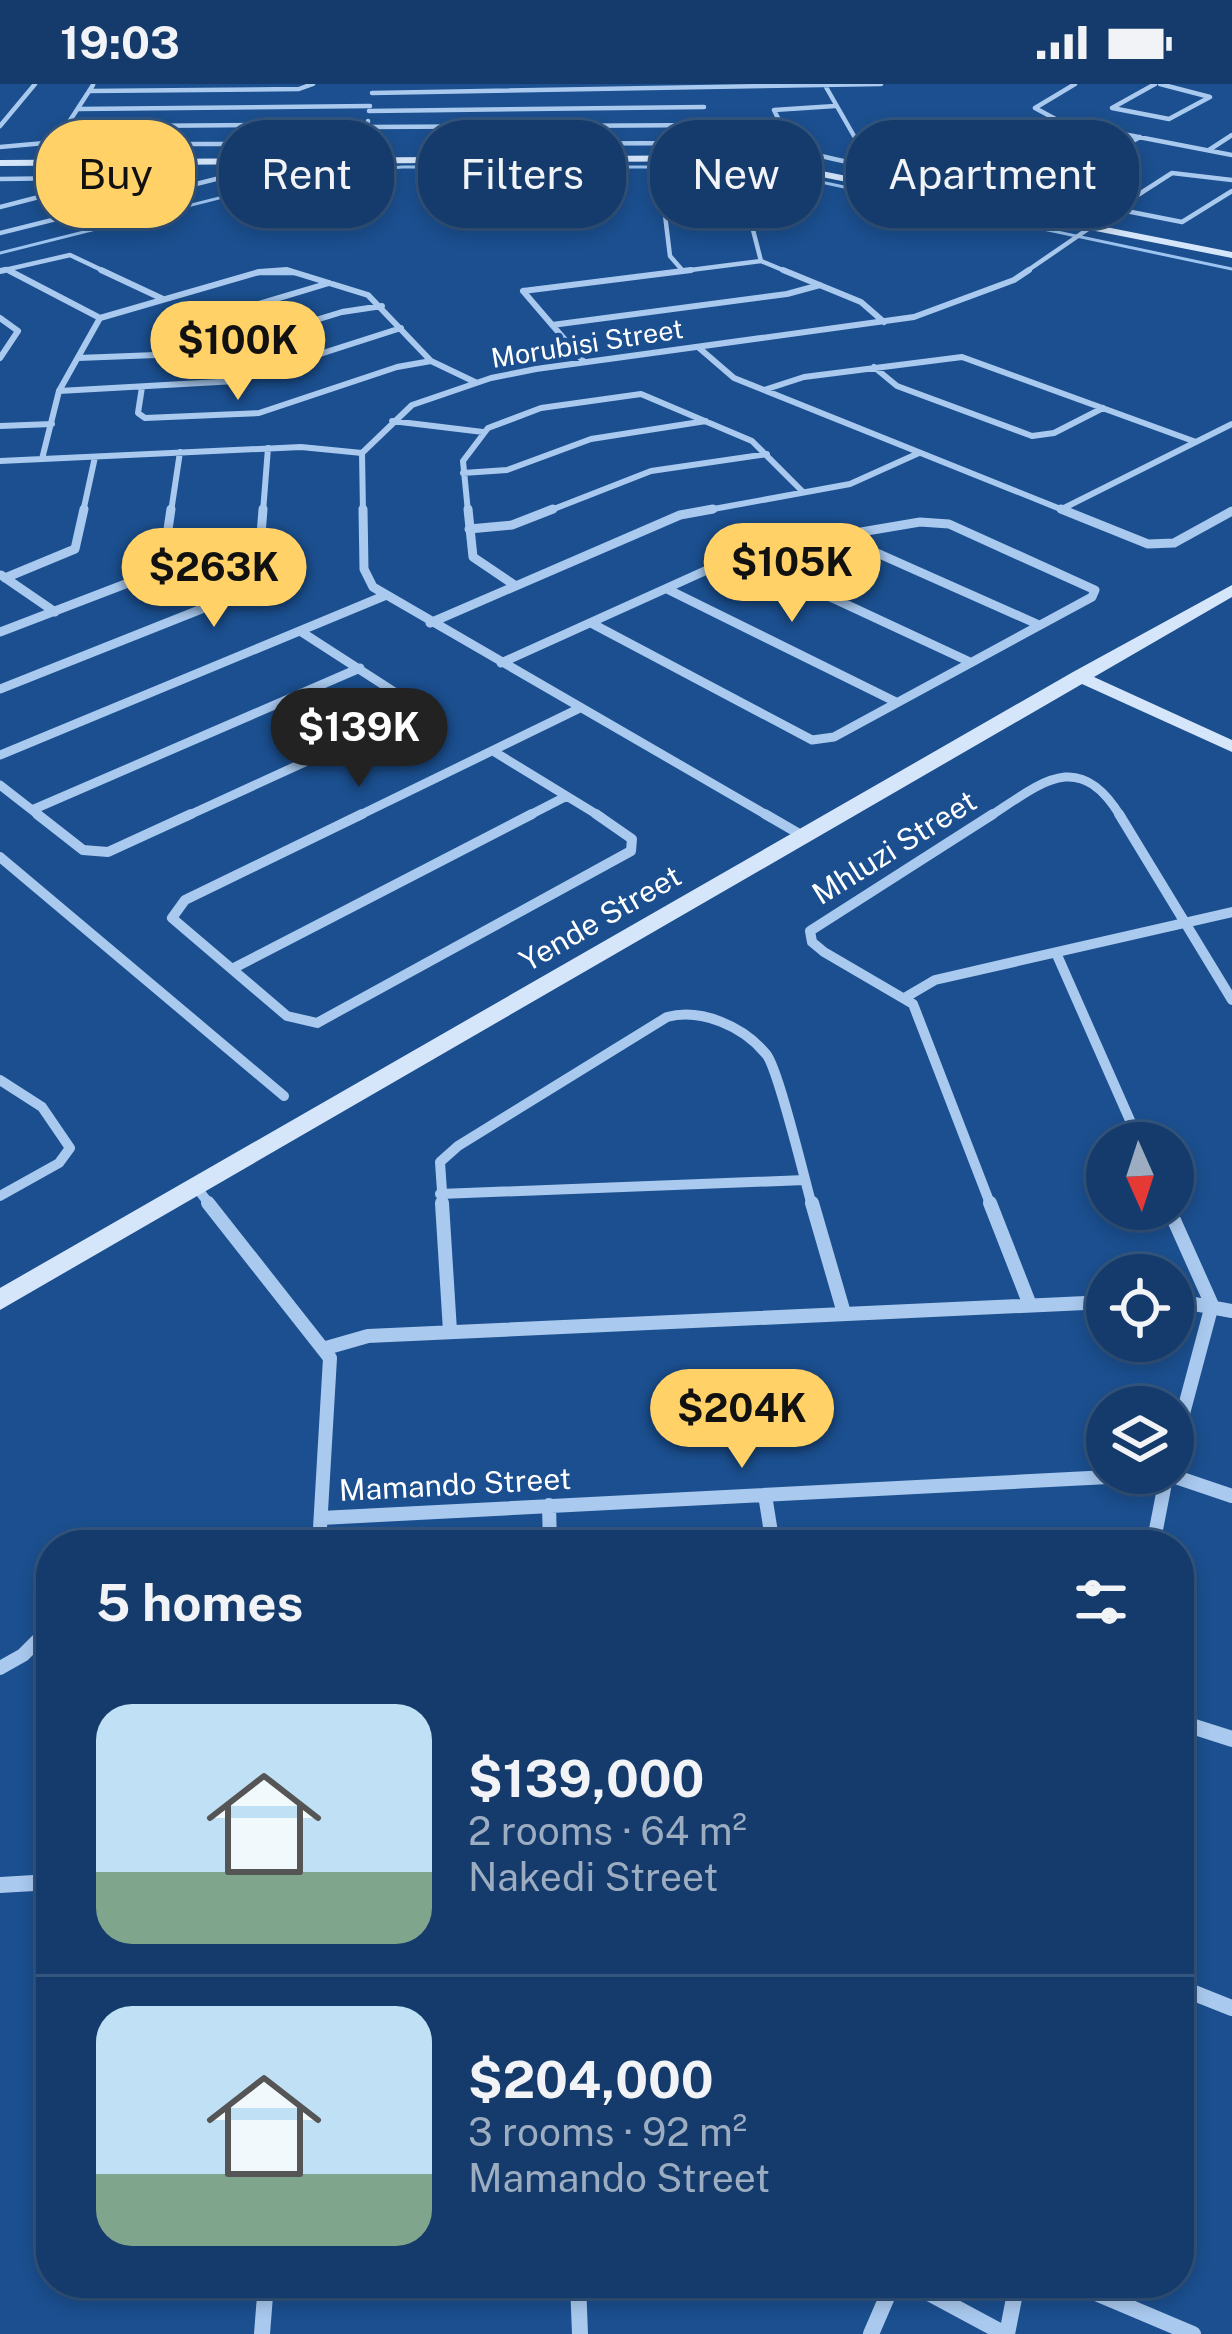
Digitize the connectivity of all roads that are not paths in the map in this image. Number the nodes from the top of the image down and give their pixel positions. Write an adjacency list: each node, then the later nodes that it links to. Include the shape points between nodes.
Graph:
1 (35, 84): 23 (street)
2 (313, 84): 7 (street)
3 (881, 84): 9 (street)
4 (1075, 84): 25 (street, via 1035,108 1061,122)
5 (1157, 84): 5 (street, via 1210,97 1169,119 1112,108)
6 (762, 86): 8 (street); 9 (street)
7 (154, 87): 10 (street)
8 (697, 87): 12 (street); 14 (street)
9 (826, 87): 13 (street)
10 (92, 88): 16 (street)
11 (372, 88): 12 (street); 17 (street)
12 (479, 88): 18 (street)
13 (836, 106): 13 (street, via 855,137 934,155 896,169 798,150 773,110)
14 (704, 107): 18 (street); 22 (street)
15 (142, 108): 16 (street); 17 (street); 19 (street)
16 (78, 109): 26 (street, via 56,142)
17 (369, 109): 18 (street); 20 (street)
18 (478, 109): 21 (street)
19 (136, 120)
20 (368, 120)
21 (477, 120)
22 (708, 120)
23 (0, 126)
24 (1232, 135): 27 (street)
25 (1141, 137): 27 (street)
26 (0, 147)
27 (1208, 150): 28 (street)
28 (1232, 155)
29 (1106, 156): 29 (street, via 1040,193 976,182 1037,147)
30 (219, 161): 31 (street)
31 (0, 163)
32 (822, 172): 40 (street)
33 (36, 178): 34 (street)
34 (0, 179)
35 (1232, 180): 36 (street, via 1172,173 1116,209 1181,223)
36 (1232, 191)
37 (36, 198): 38 (street)
38 (0, 207)
39 (36, 223): 41 (street)
40 (1087, 229): 42 (street); 52 (street, Morubisi Street, via 1007,284)
41 (0, 232)
42 (1232, 255)
43 (760, 261): 45 (street); 45 (street, via 742,187 667,186 669,253); 47 (street)
44 (3, 270): 48 (street, via 70,255); 51 (street)
45 (683, 271): 53 (street, via 523,291)
46 (332, 282): 48 (street, via 270,270); 49 (street); 56 (street, via 179,328)
47 (820, 284): 52 (street); 53 (street)
48 (164, 299): 51 (street)
49 (382, 306): 54 (street); 56 (street, via 208,353)
50 (0, 318): 57 (street, via 18,332)
51 (100, 318): 58 (street)
52 (884, 322): 55 (street, Morubisi Street)
53 (551, 325): 60 (street)
54 (401, 328): 59 (street); 63 (street, via 236,381)
55 (698, 347): 60 (street, Morubisi Street); 64 (street, via 728,375)
56 (159, 355): 58 (street)
57 (0, 358)
58 (78, 358): 65 (street)
59 (430, 361): 62 (street); 63 (street, via 249,414 145,418 138,413)
60 (584, 362): 62 (street, Morubisi Street)
61 (874, 367): 64 (street); 66 (street, via 962,357); 66 (street, via 897,386 1032,436)
62 (475, 382): 67 (street, Morubisi Street)
63 (142, 387): 65 (street)
64 (764, 390): 77 (street)
65 (59, 391): 69 (street)
66 (1102, 409): 73 (street)
67 (392, 421): 72 (street); 76 (street, Morubisi Street)
68 (706, 421): 72 (street, via 634,394 541,408); 78 (street); 82 (street, via 591,439 507,470)
69 (52, 424): 71 (street); 80 (street)
70 (1232, 424): 73 (street)
71 (0, 426)
72 (483, 432): 82 (street)
73 (1196, 442): 84 (street)
74 (268, 448): 75 (street); 76 (street); 104 (street, via 257,587)
75 (181, 452): 79 (street); 94 (street, via 162,570)
76 (362, 453): 93 (street, via 364,569)
77 (920, 453): 83 (street, via 860,481); 84 (street)
78 (767, 454): 83 (street); 86 (street, via 651,471 512,525)
79 (95, 457): 80 (street); 89 (street, via 75,549)
80 (42, 459): 81 (street)
81 (0, 461)
82 (463, 473): 86 (street)
83 (803, 493): 90 (street, via 680,515)
84 (1062, 509): 85 (street, via 1169,545)
85 (1232, 512)
86 (469, 530): 90 (street, via 476,562)
87 (838, 536): 88 (street); 97 (street); 97 (street, via 944,522 1095,590)
88 (740, 555): 91 (street); 100 (street)
89 (3, 576): 94 (street)
90 (516, 586): 95 (street)
91 (667, 589): 96 (street); 105 (street)
92 (1232, 590): 103 (street, Yende Street)
93 (384, 596): 95 (street); 99 (street)
94 (55, 612): 98 (street)
95 (430, 622): 101 (street)
96 (591, 623): 101 (street); 105 (street, via 798,735 820,740)
97 (1037, 624): 100 (street)
98 (0, 632)
99 (300, 632): 102 (street); 109 (street)
100 (970, 662): 105 (street)
101 (501, 663): 106 (street)
102 (360, 668): 112 (street); 112 (street, via 413,704 412,712 131,843 83,850)
103 (1079, 676): 107 (street); 113 (street, Yende Street)
104 (0, 689)
105 (896, 702)
106 (580, 708): 108 (street); 113 (street)
107 (1232, 747)
108 (493, 751): 111 (street); 118 (street, via 185,900 172,912 176,924)
109 (0, 755)
110 (0, 785): 112 (street)
111 (563, 797): 118 (street); 118 (street, via 628,834 631,850 337,1014 297,1022)
112 (32, 810)
113 (803, 836): 125 (street, Yende Street)
114 (0, 857): 122 (street)
115 (1232, 912): 116 (street)
116 (1183, 924): 117 (street); 119 (street, Mhluzi Street, via 1100,787 1083,777 1054,777 810,931 824,952); 120 (street)
117 (1057, 955): 119 (street, via 934,980); 123 (street)
118 (232, 968)
119 (906, 997): 132 (street, via 926,1030)
120 (1232, 1000)
121 (0, 1080): 127 (street, via 19,1088 70,1148 59,1163)
122 (284, 1096)
123 (1131, 1122)
124 (805, 1180): 126 (street); 126 (street, via 768,1055 724,1021 687,1012 447,1154 438,1169); 135 (street)
125 (196, 1187): 129 (street, Yende Street); 137 (street)
126 (440, 1194): 136 (street)
127 (0, 1196)
128 (1178, 1230): 133 (street)
129 (0, 1300)
130 (1086, 1303): 132 (street)
131 (1194, 1303): 133 (street)
132 (1030, 1305): 135 (street)
133 (1212, 1305): 134 (street); 138 (street)
134 (1232, 1311)
135 (844, 1313): 136 (street)
136 (450, 1331): 137 (street, via 368,1336)
137 (326, 1348): 145 (street)
138 (1190, 1386)
139 (1086, 1478): 142 (street, Mamando Street)
140 (1194, 1483): 143 (street)
141 (1163, 1494): 149 (street)
142 (766, 1495): 144 (street, Mamando Street); 148 (street)
143 (1232, 1496)
144 (549, 1505): 145 (street, Mamando Street); 147 (street)
145 (321, 1518): 146 (street)
146 (320, 1530)
147 (550, 1530)
148 (771, 1530)
149 (1157, 1530)
150 (36, 1642): 151 (street)
151 (0, 1668)
152 (1194, 1727): 153 (street)
153 (1232, 1739)
154 (36, 1883): 155 (street)
155 (0, 1885)
156 (1194, 1994): 157 (street)
157 (1232, 2008)
158 (265, 2298): 164 (street)
159 (579, 2298): 165 (street)
160 (887, 2298): 166 (street)
161 (938, 2298): 167 (street)
162 (1014, 2298): 167 (street)
163 (1108, 2298): 168 (street)
164 (262, 2334)
165 (580, 2334)
166 (871, 2334)
167 (1006, 2334)
168 (1193, 2334)

